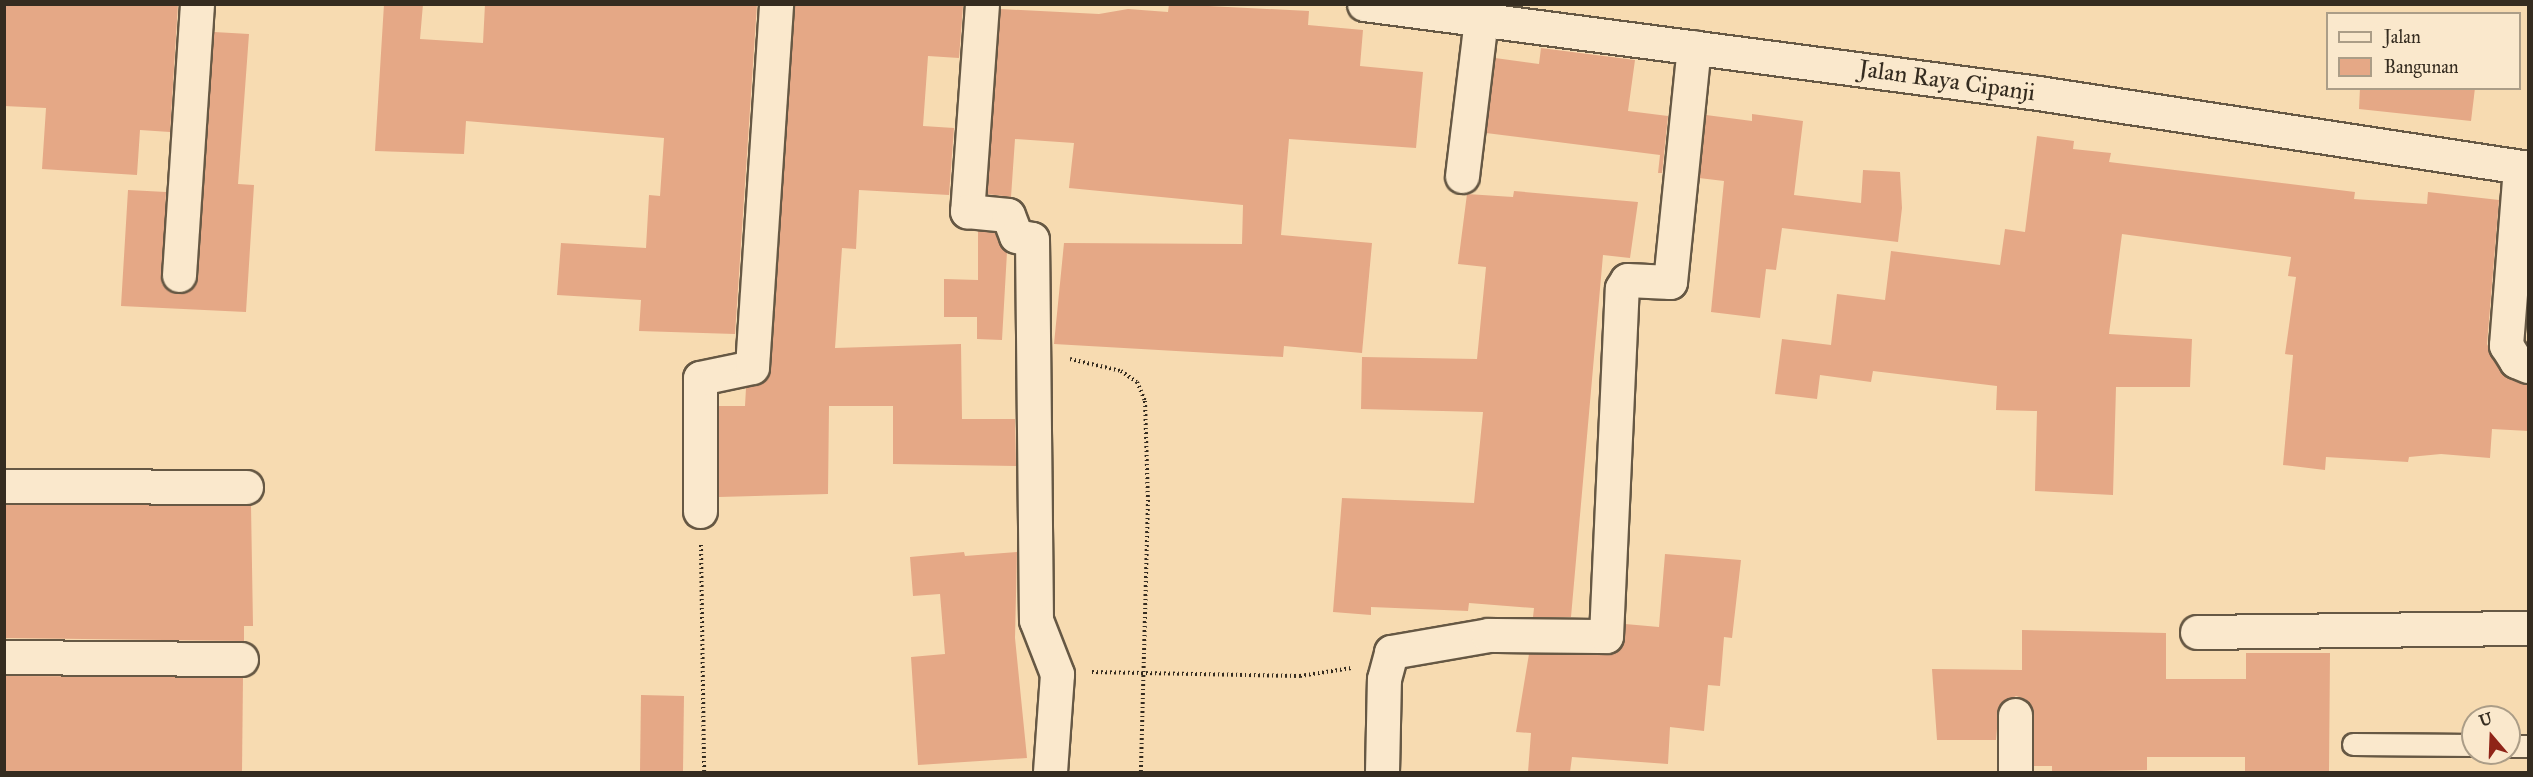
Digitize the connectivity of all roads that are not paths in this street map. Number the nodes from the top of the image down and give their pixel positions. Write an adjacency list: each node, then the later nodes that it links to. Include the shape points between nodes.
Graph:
1 (197, 4): 9 (street)
2 (776, 4): 13 (street, via 752,367 700,378)
3 (982, 4): 21 (street, via 967,211 1008,215 1016,236 1032,239 1036,620 1057,674)
4 (1382, 6): 5 (street, Jalan Raya Cipanji)
5 (1481, 20): 6 (street, Jalan Raya Cipanji); 8 (street)
6 (1694, 47): 7 (street, Jalan Raya Cipanji); 22 (street, via 1670,282 1627,280 1622,288 1606,636 1488,635 1391,652 1384,679)
7 (2524, 168): 10 (street, via 2506,345 2516,361)
8 (1462, 176)
9 (179, 275)
10 (2529, 366)
11 (4, 486): 12 (street)
12 (246, 487)
13 (700, 525)
14 (2529, 628): 15 (street)
15 (2197, 632)
16 (4, 657): 17 (street)
17 (241, 659)
18 (2015, 715): 23 (street)
19 (2353, 744): 20 (lane)
20 (2461, 745)
21 (1050, 772)
22 (1382, 772)
23 (2015, 772)

